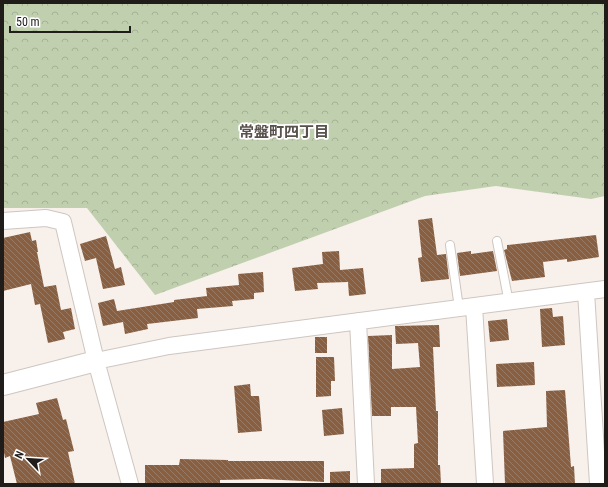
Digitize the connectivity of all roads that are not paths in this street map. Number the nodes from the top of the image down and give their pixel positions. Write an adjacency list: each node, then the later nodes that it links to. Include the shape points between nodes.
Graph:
1 (3, 221): 9 (street, via 46,218 63,222)
2 (497, 241): 6 (lane)
3 (450, 245): 7 (lane)
4 (605, 289): 5 (street)
5 (586, 292): 6 (street); 14 (street)
6 (509, 303): 7 (street)
7 (466, 307): 8 (street); 13 (street)
8 (358, 321): 9 (street, via 169,346); 12 (street)
9 (96, 361): 10 (street); 11 (street)
10 (3, 385)
11 (130, 484)
12 (366, 484)
13 (485, 484)
14 (598, 484)

